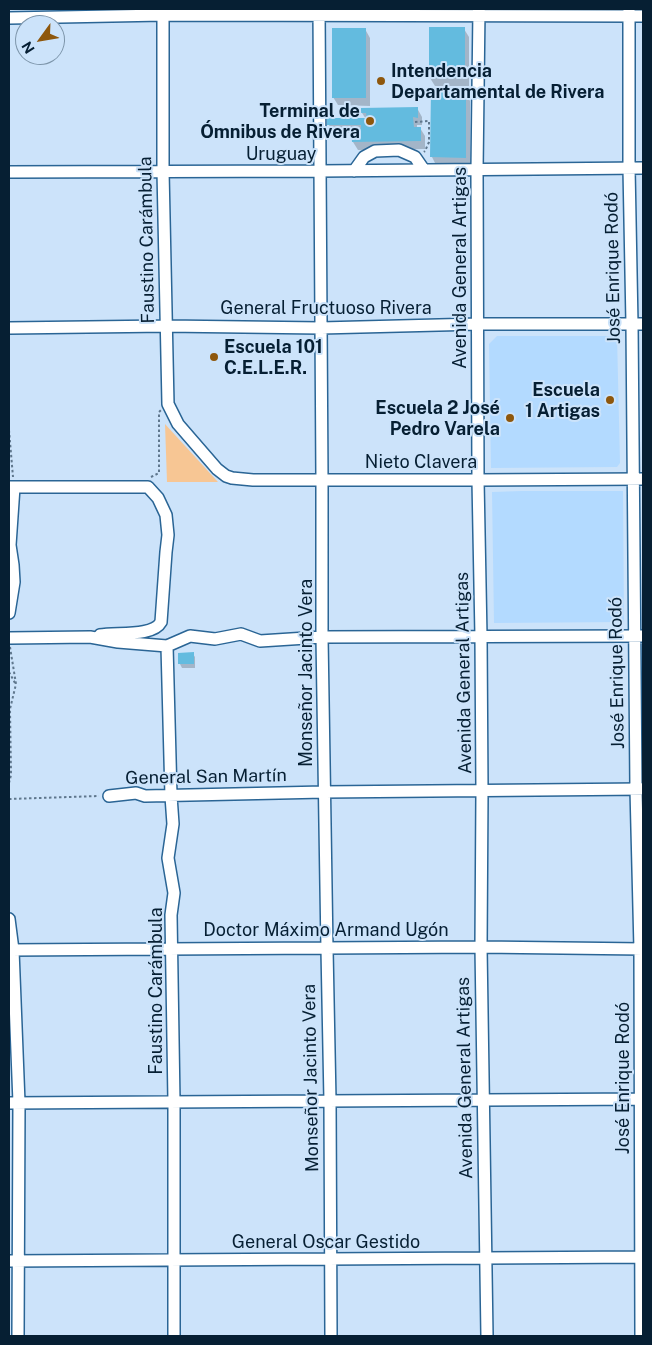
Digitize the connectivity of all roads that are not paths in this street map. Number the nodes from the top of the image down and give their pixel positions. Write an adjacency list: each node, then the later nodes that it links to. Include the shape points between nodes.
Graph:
1 (163, 12): 2 (street); 6 (street); 11 (street, Faustino Carámbula)
2 (319, 12): 3 (street); 12 (street, Monseñor Jacinto Vera)
3 (479, 13): 4 (street); 10 (street, Avenida General Artigas)
4 (629, 13): 5 (street); 7 (street, José Enrique Rodó)
5 (643, 16)
6 (9, 18)
7 (629, 168): 8 (street, Uruguay); 10 (street, Uruguay); 16 (street, José Enrique Rodó)
8 (643, 168)
9 (424, 170): 10 (street, Uruguay); 13 (street, Uruguay); 13 (street, via 415,157 399,150 375,151 364,157)
10 (478, 170): 15 (street, Avenida General Artigas)
11 (163, 171): 12 (street, Uruguay); 14 (street, Uruguay); 17 (street, Faustino Carámbula)
12 (320, 171): 13 (street, Uruguay); 19 (street, Monseñor Jacinto Vera)
13 (354, 171)
14 (9, 172)
15 (478, 324): 16 (street, General Fructuoso Rivera); 19 (street, General Fructuoso Rivera); 23 (street, Avenida General Artigas)
16 (638, 324): 21 (street, José Enrique Rodó)
17 (166, 326): 18 (street, General Fructuoso Rivera); 19 (street, General Fructuoso Rivera); 20 (street, Faustino Carámbula, via 168,404 178,424)
18 (9, 328)
19 (321, 328): 22 (street, Monseñor Jacinto Vera)
20 (207, 458): 22 (street, Nieto Clavera, via 226,476 238,479)
21 (638, 478): 23 (street, Nieto Clavera); 26 (street, José Enrique Rodó)
22 (322, 480): 23 (street, Nieto Clavera); 28 (street, Monseñor Jacinto Vera)
23 (478, 480): 29 (street, Avenida General Artigas)
24 (11, 487): 25 (street, via 10,545 14,582); 27 (street, via 148,488 158,498 166,515 168,535 159,627 145,632)
25 (9, 613)
26 (639, 636): 29 (street); 32 (street, José Enrique Rodó)
27 (90, 637): 30 (street); 31 (street)
28 (322, 637): 29 (street); 31 (street, via 260,640 241,634 215,638 190,636); 34 (street, Monseñor Jacinto Vera)
29 (482, 637): 33 (street, Avenida General Artigas)
30 (9, 640)
31 (168, 646): 36 (street, Faustino Carámbula)
32 (640, 789): 33 (street, General San Martín); 41 (street, José Enrique Rodó)
33 (482, 791): 34 (street, General San Martín); 38 (street, Avenida General Artigas)
34 (324, 792): 36 (street, General San Martín); 40 (street, Monseñor Jacinto Vera)
35 (109, 796): 36 (street, General San Martín, via 136,793)
36 (171, 796): 39 (street, Faustino Carámbula, via 173,824 168,858 174,892)
37 (9, 919): 42 (street)
38 (481, 947): 40 (street, Doctor Máximo Armand Ugón); 41 (street, Doctor Máximo Armand Ugón); 44 (street, Avenida General Artigas)
39 (172, 948): 40 (street, Doctor Máximo Armand Ugón); 42 (street, Doctor Máximo Armand Ugón); 46 (street, Faustino Carámbula)
40 (327, 949): 45 (street, Monseñor Jacinto Vera)
41 (642, 949): 43 (street, José Enrique Rodó)
42 (11, 950): 47 (street)
43 (642, 1099): 44 (street); 48 (street, José Enrique Rodó)
44 (484, 1100): 45 (street); 49 (street, Avenida General Artigas)
45 (330, 1101): 46 (street); 50 (street, Monseñor Jacinto Vera)
46 (174, 1102): 47 (street); 51 (street, Faustino Carámbula)
47 (14, 1103): 52 (street)
48 (642, 1257): 49 (street, General Oscar Gestido); 57 (street, José Enrique Rodó)
49 (486, 1258): 50 (street, General Oscar Gestido); 56 (street, Avenida General Artigas)
50 (330, 1259): 51 (street, General Oscar Gestido); 55 (street, Monseñor Jacinto Vera)
51 (174, 1260): 52 (street, General Oscar Gestido); 54 (street, Faustino Carámbula)
52 (13, 1261): 53 (street)
53 (18, 1336)
54 (174, 1336)
55 (331, 1336)
56 (486, 1336)
57 (641, 1336)

